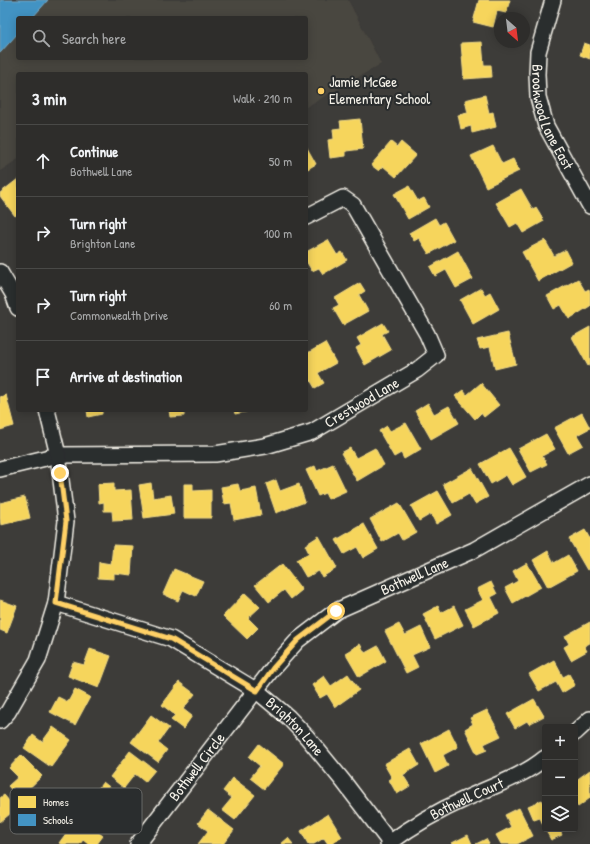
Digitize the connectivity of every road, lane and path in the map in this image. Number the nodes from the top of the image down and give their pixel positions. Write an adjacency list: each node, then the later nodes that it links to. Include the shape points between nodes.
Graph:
1 (553, 0): 2 (street, Brookwood Lane East, via 538,52 538,97 546,126)
2 (590, 206)
3 (308, 217): 7 (street, Crestwood Lane, via 343,198 353,205 428,334 436,355 417,370 312,432 265,446 215,454)
4 (0, 272): 5 (street)
5 (16, 297)
6 (47, 412): 7 (street)
7 (58, 455): 8 (street); 10 (street, via 66,521)
8 (0, 469)
9 (590, 484): 11 (street, Bothwell Lane, via 474,550 336,611 298,640)
10 (56, 603): 11 (street, Brighton Lane, via 171,639); 13 (street, via 38,660 8,712)
11 (257, 691): 16 (street, Bothwell Circle); 17 (street, Brighton Lane, via 307,737 344,781)
12 (590, 719): 14 (street)
13 (0, 721)
14 (578, 730)
15 (543, 760): 17 (street, Bothwell Court, via 506,781 418,823)
16 (138, 844)
17 (390, 844)

